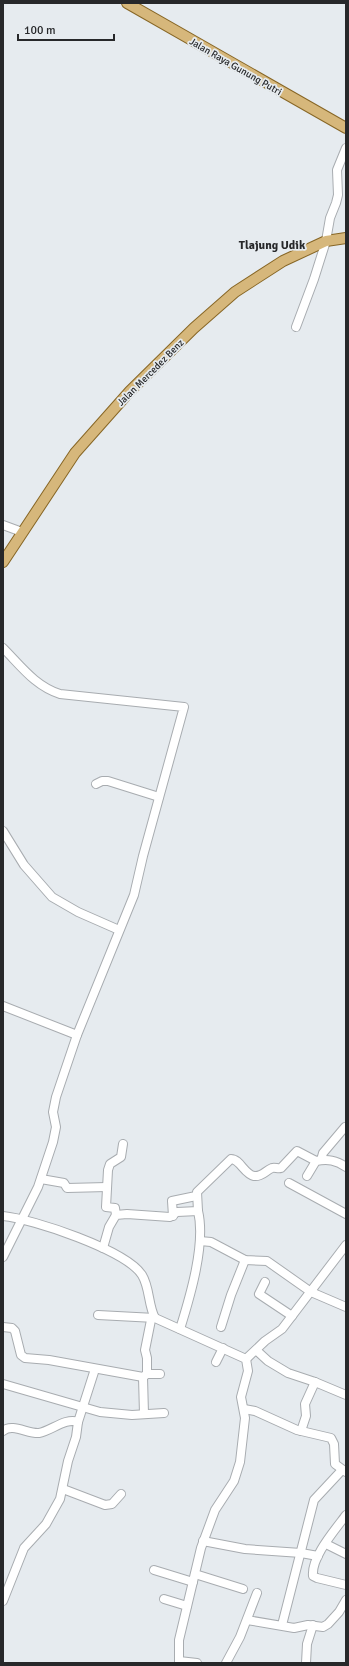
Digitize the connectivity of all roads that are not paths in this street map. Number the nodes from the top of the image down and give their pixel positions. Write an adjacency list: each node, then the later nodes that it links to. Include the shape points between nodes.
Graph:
1 (127, 3): 2 (main road, Jalan Raya Gunung Putri)
2 (346, 128)
3 (346, 148): 5 (street, via 337,170 338,195)
4 (346, 238): 5 (main road, Jalan Mercedez Benz)
5 (326, 241): 6 (street); 8 (main road, Jalan Mercedez Benz, via 296,254 250,281 189,333 130,391 75,453)
6 (296, 327)
7 (3, 525): 8 (street)
8 (22, 532): 9 (main road, Jalan Mercedez Benz)
9 (3, 562)
10 (3, 648): 12 (street, via 35,681 56,692 184,707)
11 (96, 784): 12 (street, via 108,781)
12 (159, 797): 14 (street, via 134,895)
13 (3, 831): 14 (street, via 24,865 52,897)
14 (119, 930): 16 (street)
15 (3, 1006): 16 (street)
16 (77, 1035): 22 (street, via 56,1097 53,1112 55,1132)
17 (345, 1127): 19 (street)
18 (123, 1144): 24 (street, via 121,1157 109,1166)
19 (318, 1161): 20 (street, via 337,1161); 21 (street); 25 (street, via 297,1152 281,1168 272,1168 265,1174 256,1176 248,1173 232,1159 198,1190)
20 (346, 1168)
21 (307, 1176)
22 (41, 1179): 24 (street, via 65,1183 68,1188); 31 (street)
23 (289, 1183): 28 (street)
24 (107, 1187): 27 (street, via 106,1206 115,1208)
25 (196, 1196): 26 (street); 30 (street, via 172,1200)
26 (198, 1211): 30 (street, via 177,1212); 32 (street)
27 (116, 1214): 30 (street); 34 (street)
28 (346, 1214)
29 (3, 1216): 31 (street)
30 (173, 1216)
31 (23, 1219): 34 (street); 35 (street)
32 (200, 1241): 36 (street, via 211,1242); 45 (street, via 189,1302)
33 (346, 1244): 38 (street)
34 (103, 1248): 42 (street, via 132,1264 142,1274)
35 (3, 1257)
36 (245, 1260): 38 (street, via 267,1261); 44 (street)
37 (265, 1282): 41 (street, via 259,1294)
38 (311, 1292): 39 (street); 41 (street)
39 (346, 1307)
40 (98, 1316): 42 (street)
41 (292, 1316): 47 (street, via 282,1329)
42 (153, 1319): 45 (street); 52 (street, via 145,1350)
43 (3, 1327): 50 (street, via 15,1331 23,1357)
44 (221, 1327)
45 (180, 1329): 46 (street)
46 (223, 1348): 48 (street); 49 (street)
47 (256, 1350): 48 (street); 53 (street, via 288,1373)
48 (246, 1359): 57 (street, via 248,1371 241,1397)
49 (216, 1362)
50 (95, 1370): 52 (street); 56 (street)
51 (160, 1374): 52 (street)
52 (145, 1375): 59 (street)
53 (315, 1382): 55 (street); 62 (street, via 305,1404 306,1416)
54 (3, 1384): 56 (street, via 39,1393)
55 (346, 1395)
56 (83, 1409): 59 (street, via 112,1414); 60 (street)
57 (244, 1409): 62 (street, via 255,1411); 67 (street, via 243,1448 237,1475 217,1506)
58 (164, 1413): 59 (street)
59 (144, 1414)
60 (78, 1422): 61 (street, via 68,1421 40,1433 10,1428); 64 (street)
61 (3, 1431)
62 (301, 1431): 63 (street, via 333,1440 334,1461 336,1466)
63 (344, 1471): 69 (street, via 314,1500 308,1516)
64 (62, 1490): 65 (street, via 105,1505 112,1504); 79 (street, via 52,1516 29,1540 22,1552)
65 (121, 1494)
66 (346, 1515): 68 (street)
67 (203, 1540): 69 (street, via 254,1550); 73 (street)
68 (326, 1544): 70 (street); 71 (street)
69 (301, 1553): 71 (street); 82 (street)
70 (346, 1554)
71 (318, 1556): 74 (street, via 313,1576)
72 (154, 1570): 73 (street)
73 (194, 1578): 75 (street); 80 (street)
74 (346, 1585)
75 (243, 1590)
76 (257, 1593): 81 (street)
77 (164, 1599): 80 (street)
78 (346, 1600): 83 (street, via 326,1626)
79 (3, 1601)
80 (187, 1606): 84 (street, via 179,1640)
81 (247, 1620): 82 (street); 86 (street)
82 (282, 1625): 83 (street, via 294,1628)
83 (312, 1625): 87 (street)
84 (179, 1662): 85 (street)
85 (197, 1663)
86 (226, 1663)
87 (306, 1663)

